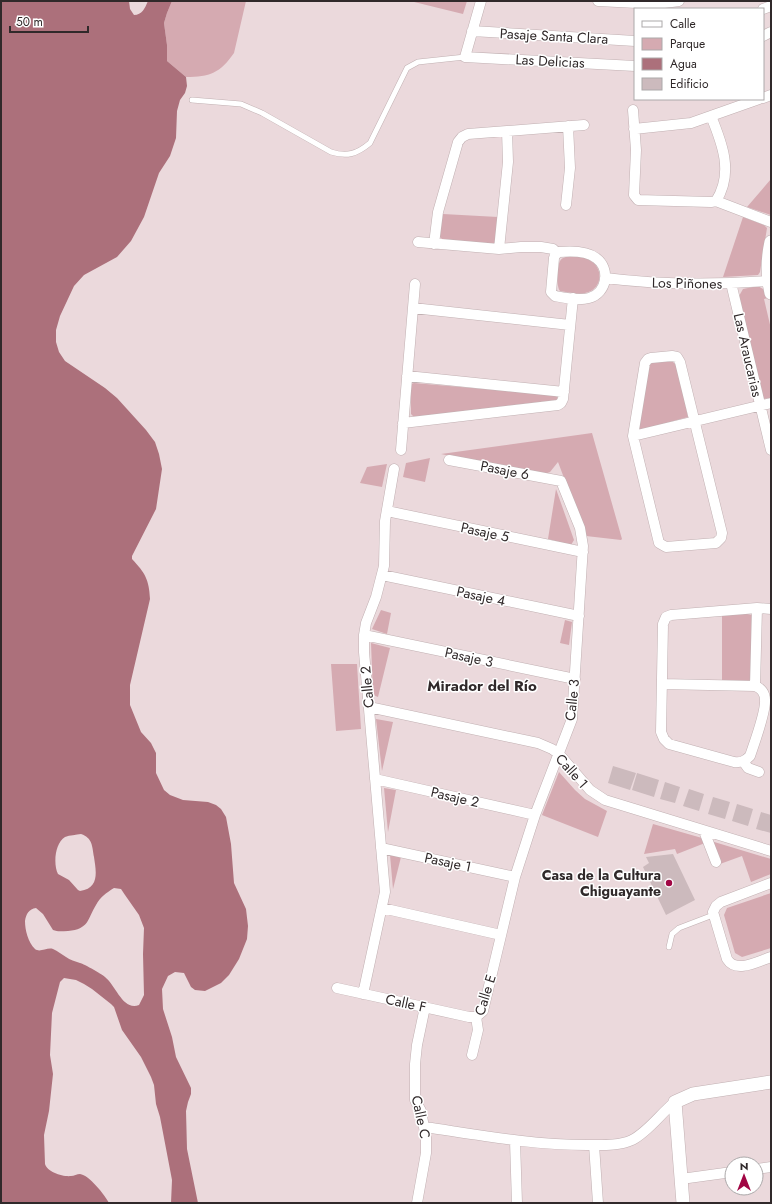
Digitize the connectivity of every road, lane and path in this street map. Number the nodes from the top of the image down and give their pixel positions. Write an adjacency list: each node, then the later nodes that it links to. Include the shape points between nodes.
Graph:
1 (481, 1): 4 (street)
2 (598, 1): 3 (street, via 657,4)
3 (679, 1)
4 (472, 31): 5 (street, Pasaje Santa Clara); 6 (street)
5 (634, 41)
6 (465, 57): 7 (street, Las Delicias); 8 (lane, via 418,62 407,68 370,143 351,154 331,152 262,112 241,104)
7 (634, 66)
8 (192, 100)
9 (756, 100): 11 (street)
10 (632, 110): 14 (street)
11 (711, 116): 14 (street, via 691,123); 16 (street, via 723,146 726,165 724,182)
12 (584, 125): 13 (street)
13 (568, 126): 15 (street); 17 (street, via 570,168)
14 (634, 129): 16 (street, via 635,198 640,201)
15 (507, 131): 21 (street, via 468,134 459,139 438,212); 22 (street, via 508,162)
16 (716, 200): 18 (street)
17 (566, 205)
18 (771, 222)
19 (418, 242): 21 (street)
20 (771, 242): 27 (street, via 767,266)
21 (434, 244): 22 (street)
22 (499, 249): 23 (street, via 541,247)
23 (556, 253): 24 (street, via 562,251 593,256 603,267); 28 (street, via 552,294)
24 (605, 278): 25 (street, Los Piñones, via 668,284); 28 (street, via 602,288 592,297)
25 (731, 283): 27 (street, Los Piñones); 34 (street, Las Araucarias)
26 (415, 284): 29 (street)
27 (770, 287)
28 (573, 298): 30 (street)
29 (413, 308): 30 (street); 31 (street)
30 (570, 325): 32 (street)
31 (407, 376): 32 (street); 36 (street)
32 (564, 392): 36 (street, via 563,401 558,405)
33 (771, 403): 34 (street)
34 (760, 406): 35 (street); 39 (street, Las Araucarias)
35 (695, 421): 37 (street); 37 (street, via 679,359 672,356 651,358 646,360 644,366); 37 (street, via 722,533 722,538 716,543 666,547 659,543)
36 (403, 423): 38 (street)
37 (634, 436)
38 (401, 450)
39 (771, 450)
40 (449, 460): 42 (street, Pasaje 6)
41 (394, 469): 43 (street, Calle 2)
42 (561, 481): 44 (street, Calle 3, via 580,528)
43 (387, 511): 44 (street, Pasaje 5); 45 (street, Calle 2)
44 (583, 552): 48 (street, Calle 3)
45 (382, 575): 48 (street, Pasaje 4); 49 (street, Calle 2)
46 (757, 608): 47 (street); 51 (street, via 666,617 663,624); 52 (street)
47 (771, 609)
48 (579, 616): 50 (street, Calle 3)
49 (364, 635): 50 (street, Pasaje 3); 53 (street, Calle 2)
50 (575, 678): 54 (street, Calle 3, via 572,720)
51 (662, 684): 52 (street); 55 (street, via 662,732 666,742 734,762)
52 (755, 686): 55 (street, via 762,690 765,704 750,756)
53 (369, 707): 54 (street, Calle 1, via 530,741); 57 (street, Calle 2)
54 (559, 754): 58 (street, Calle 3); 59 (street, Calle 1, via 590,790 604,800)
55 (743, 762): 56 (street, via 748,768)
56 (759, 772)
57 (375, 779): 58 (street, Pasaje 2); 60 (street, Calle 2)
58 (535, 815): 63 (street, Calle 3)
59 (704, 831): 61 (street, Calle 1); 62 (street)
60 (381, 848): 63 (street, Pasaje 1); 65 (street, Calle 2, via 385,886)
61 (771, 851)
62 (716, 862)
63 (515, 877): 67 (street, Calle 3)
64 (771, 883): 66 (street, via 721,902 716,906)
65 (382, 908): 67 (street); 71 (street)
66 (713, 915): 68 (lane, via 679,928 672,934); 69 (street, via 727,959 733,966 739,967)
67 (501, 935): 73 (street, Calle E, via 483,1011)
68 (669, 947)
69 (771, 957)
70 (336, 988): 71 (street, Calle F)
71 (363, 994): 72 (street, Calle F)
72 (425, 1007): 73 (street, Calle F); 77 (street, Calle C, via 415,1064 415,1100)
73 (476, 1017): 74 (street, Calle E, via 478,1030)
74 (472, 1055)
75 (771, 1082): 76 (street, via 693,1094)
76 (675, 1102): 79 (street, via 632,1140 618,1144); 81 (street)
77 (425, 1127): 78 (street); 82 (street, Calle C, via 426,1153)
78 (515, 1140): 79 (street, via 562,1145); 83 (street)
79 (594, 1145): 84 (street)
80 (724, 1173): 81 (street)
81 (681, 1179): 85 (street)
82 (417, 1203)
83 (517, 1203)
84 (598, 1203)
85 (683, 1203)

